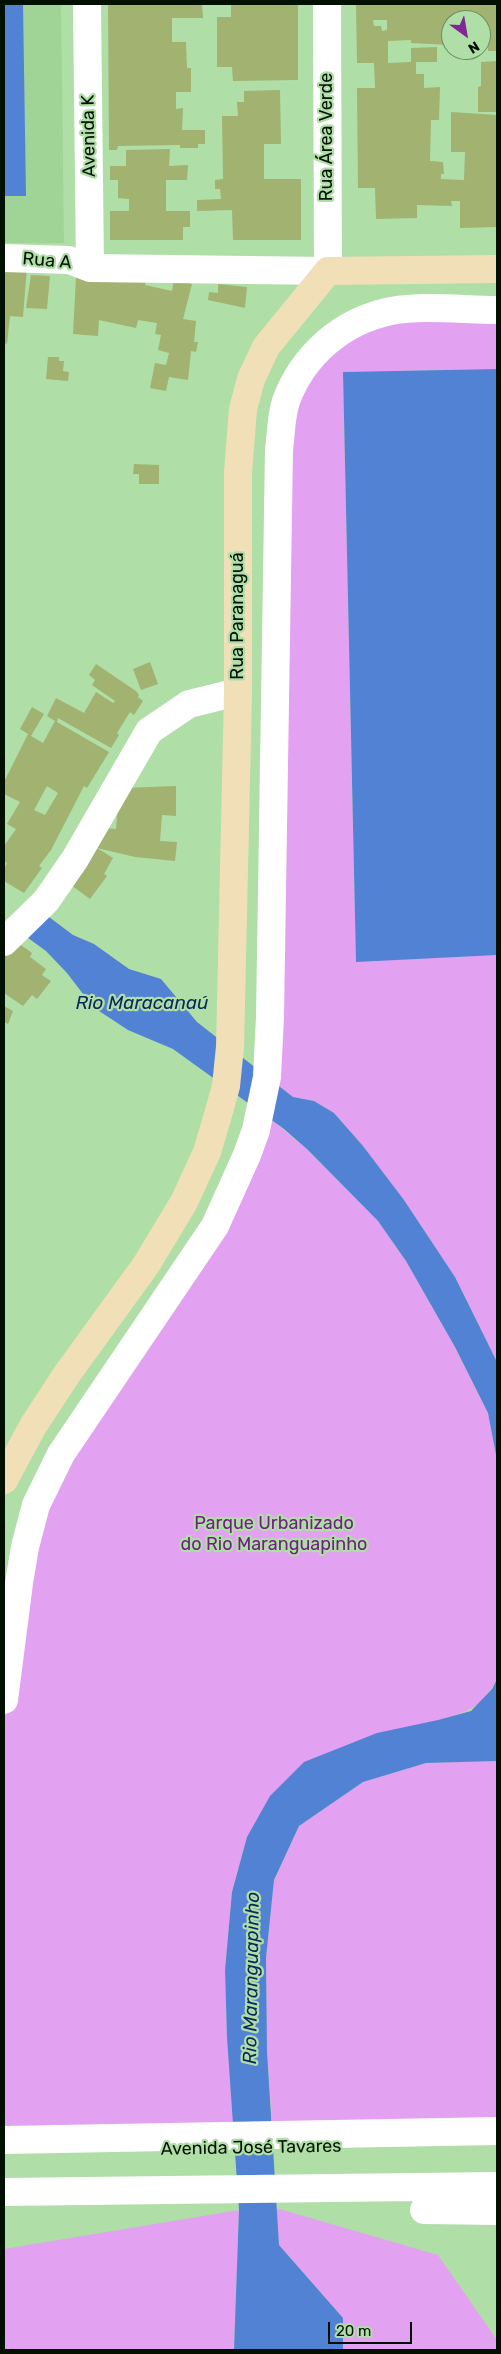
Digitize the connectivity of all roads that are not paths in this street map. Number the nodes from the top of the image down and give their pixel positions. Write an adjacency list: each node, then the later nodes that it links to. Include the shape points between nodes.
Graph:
1 (87, 4): 4 (street, Avenida K)
2 (327, 4): 6 (street, Rua Área Verde)
3 (4, 258): 4 (street, Rua A, via 69,260)
4 (90, 268): 6 (street)
5 (497, 269): 6 (main road)
6 (328, 271): 8 (main road, Rua Paranaguá, via 266,347 251,379 243,409 238,473)
7 (497, 310): 11 (street, via 418,309 392,311 367,318 343,329 321,347 300,371 286,403 280,450 270,1007 267,1077 261,1111 247,1155 215,1226 61,1454 36,1505 19,1583)
8 (238, 692): 9 (street, Rua Paranaguá, via 189,704 149,731 75,859 51,894); 10 (main road, via 230,1047 226,1086 207,1152 184,1202 146,1265 67,1374 33,1426)
9 (4, 942)
10 (4, 1480)
11 (4, 1700)
12 (497, 2131): 14 (street)
13 (4, 2140): 15 (street)
14 (352, 2140): 15 (street, Avenida José Tavares); 16 (street, Avenida José Tavares)
15 (161, 2143): 17 (street, Avenida José Tavares)
16 (497, 2144)
17 (4, 2150)
18 (497, 2186): 19 (street)
19 (4, 2192)
20 (424, 2210): 21 (street)
21 (497, 2211)

